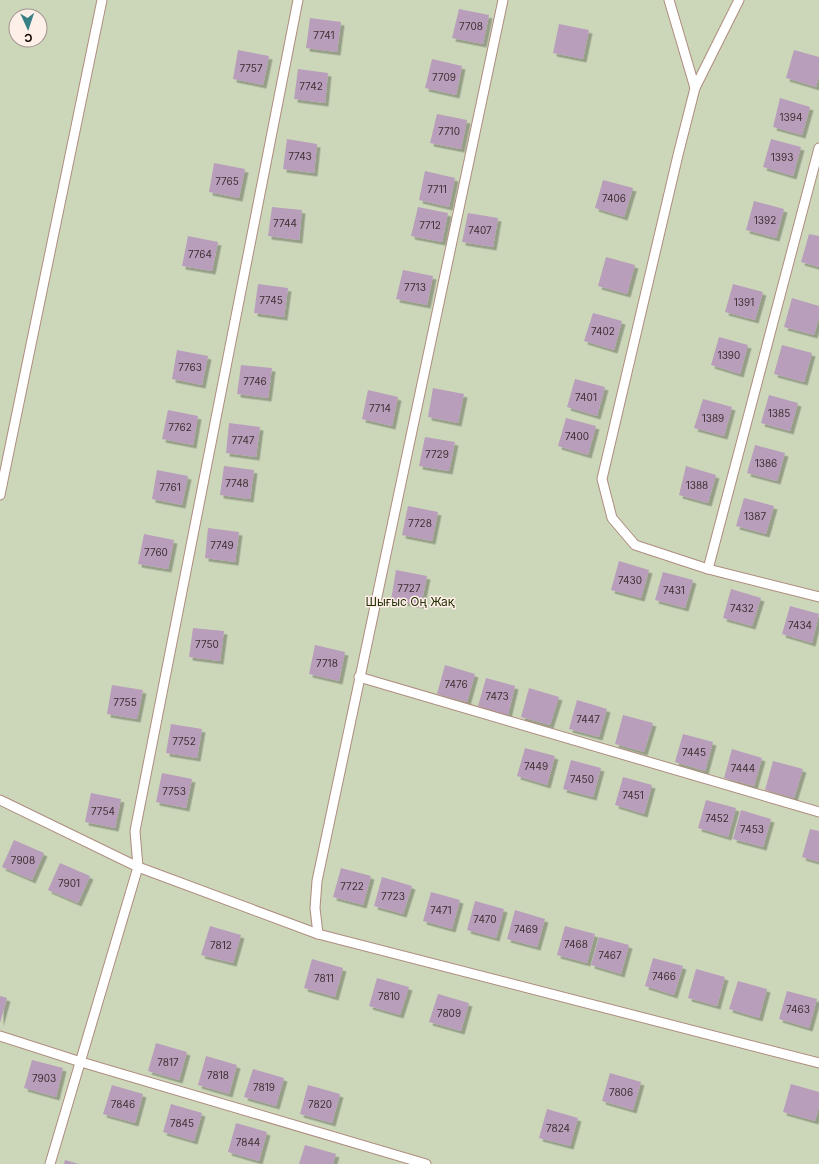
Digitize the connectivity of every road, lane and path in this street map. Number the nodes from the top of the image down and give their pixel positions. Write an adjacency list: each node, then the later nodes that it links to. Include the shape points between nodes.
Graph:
1 (102, 0): 8 (lane)
2 (298, 0): 14 (lane, via 135,830)
3 (503, 0): 11 (lane)
4 (669, 0): 6 (lane)
5 (739, 0): 6 (lane)
6 (695, 88): 9 (lane, via 602,479 612,518 635,545)
7 (819, 148): 9 (lane)
8 (0, 495)
9 (708, 569): 10 (lane)
10 (819, 597)
11 (360, 677): 13 (lane); 15 (lane, via 317,881 315,908)
12 (0, 800): 14 (lane)
13 (819, 812)
14 (138, 867): 15 (lane); 17 (lane)
15 (318, 934): 18 (lane)
16 (0, 1036): 17 (lane)
17 (81, 1062): 19 (lane); 20 (lane)
18 (819, 1063)
19 (50, 1164)
20 (426, 1164)

